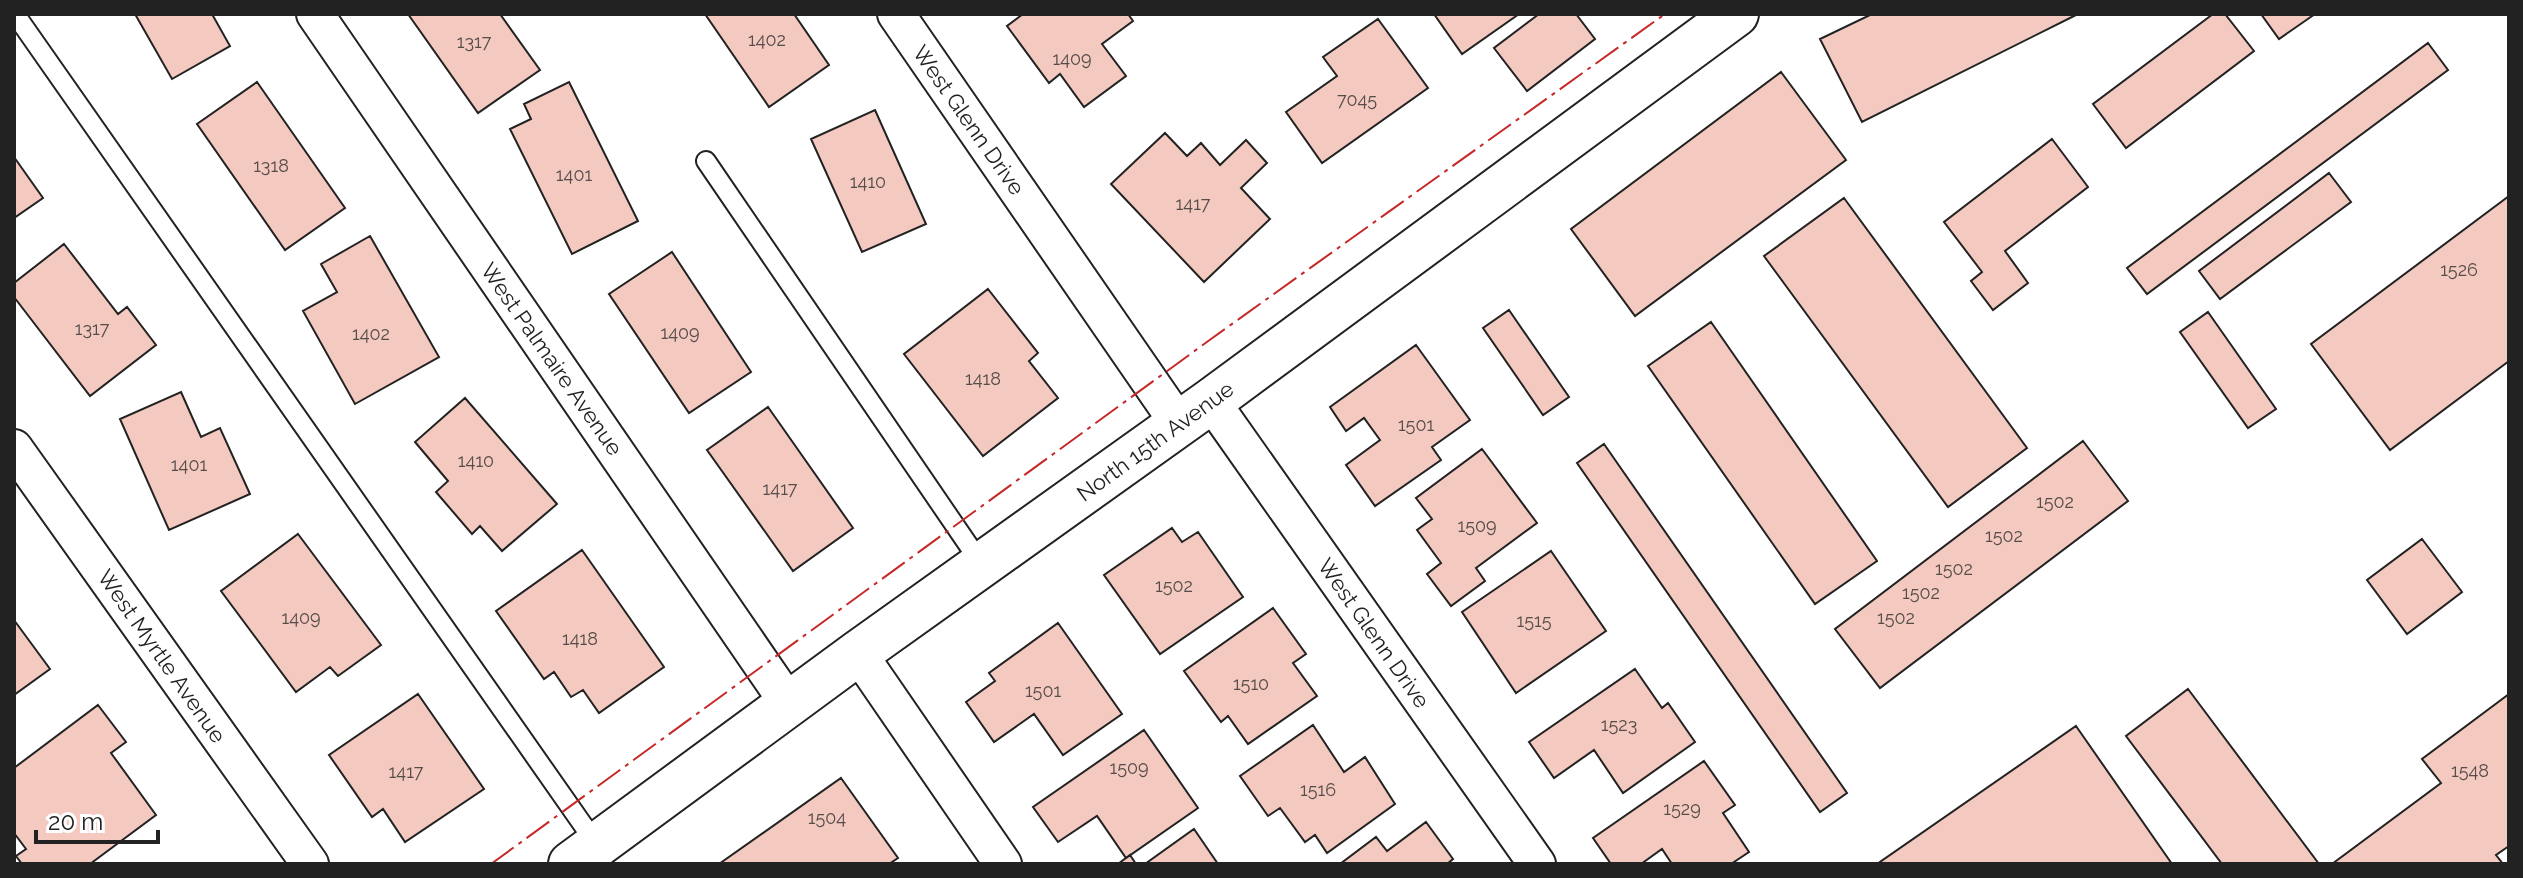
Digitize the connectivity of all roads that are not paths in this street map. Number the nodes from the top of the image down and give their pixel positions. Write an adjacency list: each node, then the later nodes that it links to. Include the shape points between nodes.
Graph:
1 (15, 14): 11 (lane)
2 (315, 14): 10 (street, West Palmaire Avenue)
3 (896, 14): 6 (street, West Glenn Drive)
4 (1736, 14): 6 (street, North 15th Avenue)
5 (706, 161): 8 (lane)
6 (1195, 413): 8 (street, North 15th Avenue); 14 (street, West Glenn Drive)
7 (14, 448): 12 (street, West Myrtle Avenue)
8 (982, 565): 9 (street, North 15th Avenue)
9 (858, 653): 10 (street, North 15th Avenue); 13 (street)
10 (789, 704): 11 (street, North 15th Avenue)
11 (584, 854)
12 (310, 864)
13 (1003, 864)
14 (1537, 864)

